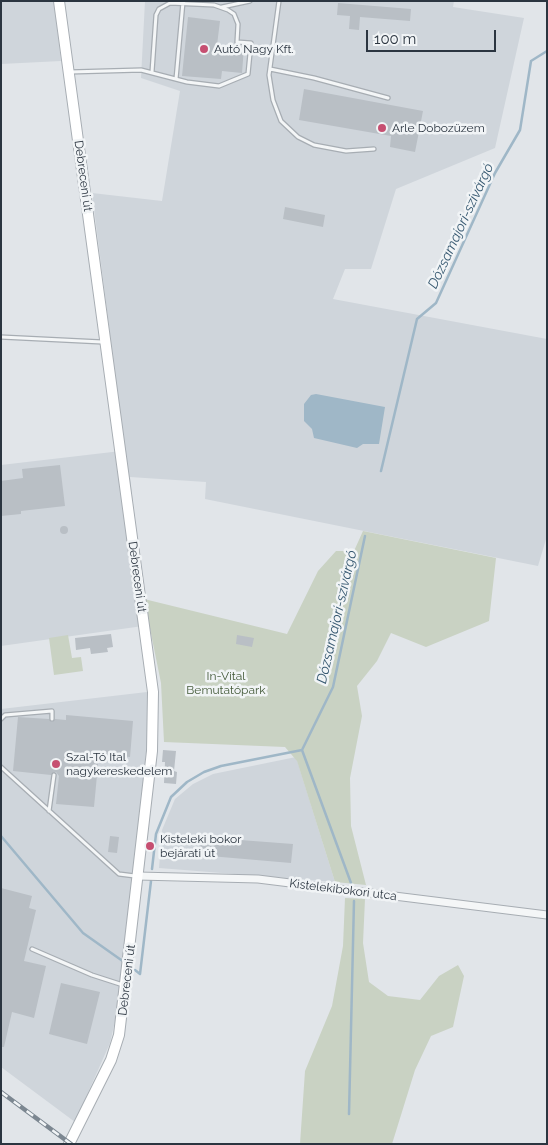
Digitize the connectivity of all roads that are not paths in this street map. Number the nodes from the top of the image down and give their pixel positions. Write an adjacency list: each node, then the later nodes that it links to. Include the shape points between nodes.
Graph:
1 (60, 1): 7 (street, Debreceni út)
2 (250, 1): 5 (lane)
3 (279, 1): 6 (lane)
4 (183, 2): 5 (lane); 8 (lane, via 170,3 157,12); 9 (lane)
5 (222, 7): 9 (lane, via 236,18 236,42 251,44 248,74 219,86)
6 (270, 68): 10 (lane); 11 (lane, via 276,111 293,134 321,147 346,152)
7 (69, 72): 8 (lane); 13 (street, Debreceni út)
8 (152, 72): 9 (lane)
9 (176, 78)
10 (388, 98)
11 (374, 149)
12 (1, 338): 13 (lane)
13 (105, 342): 19 (street, Debreceni út, via 153,692 152,751)
14 (1, 719): 15 (lane, via 5,715 52,711)
15 (52, 719)
16 (1, 767): 18 (lane)
17 (54, 775): 18 (lane)
18 (49, 812): 19 (lane, via 119,874)
19 (138, 876): 20 (street, Kistelekibokori utca, via 258,879); 22 (street, Debreceni út)
20 (547, 915)
21 (32, 949): 22 (lane)
22 (126, 986): 23 (street, Debreceni út, via 114,1054)
23 (69, 1144)

